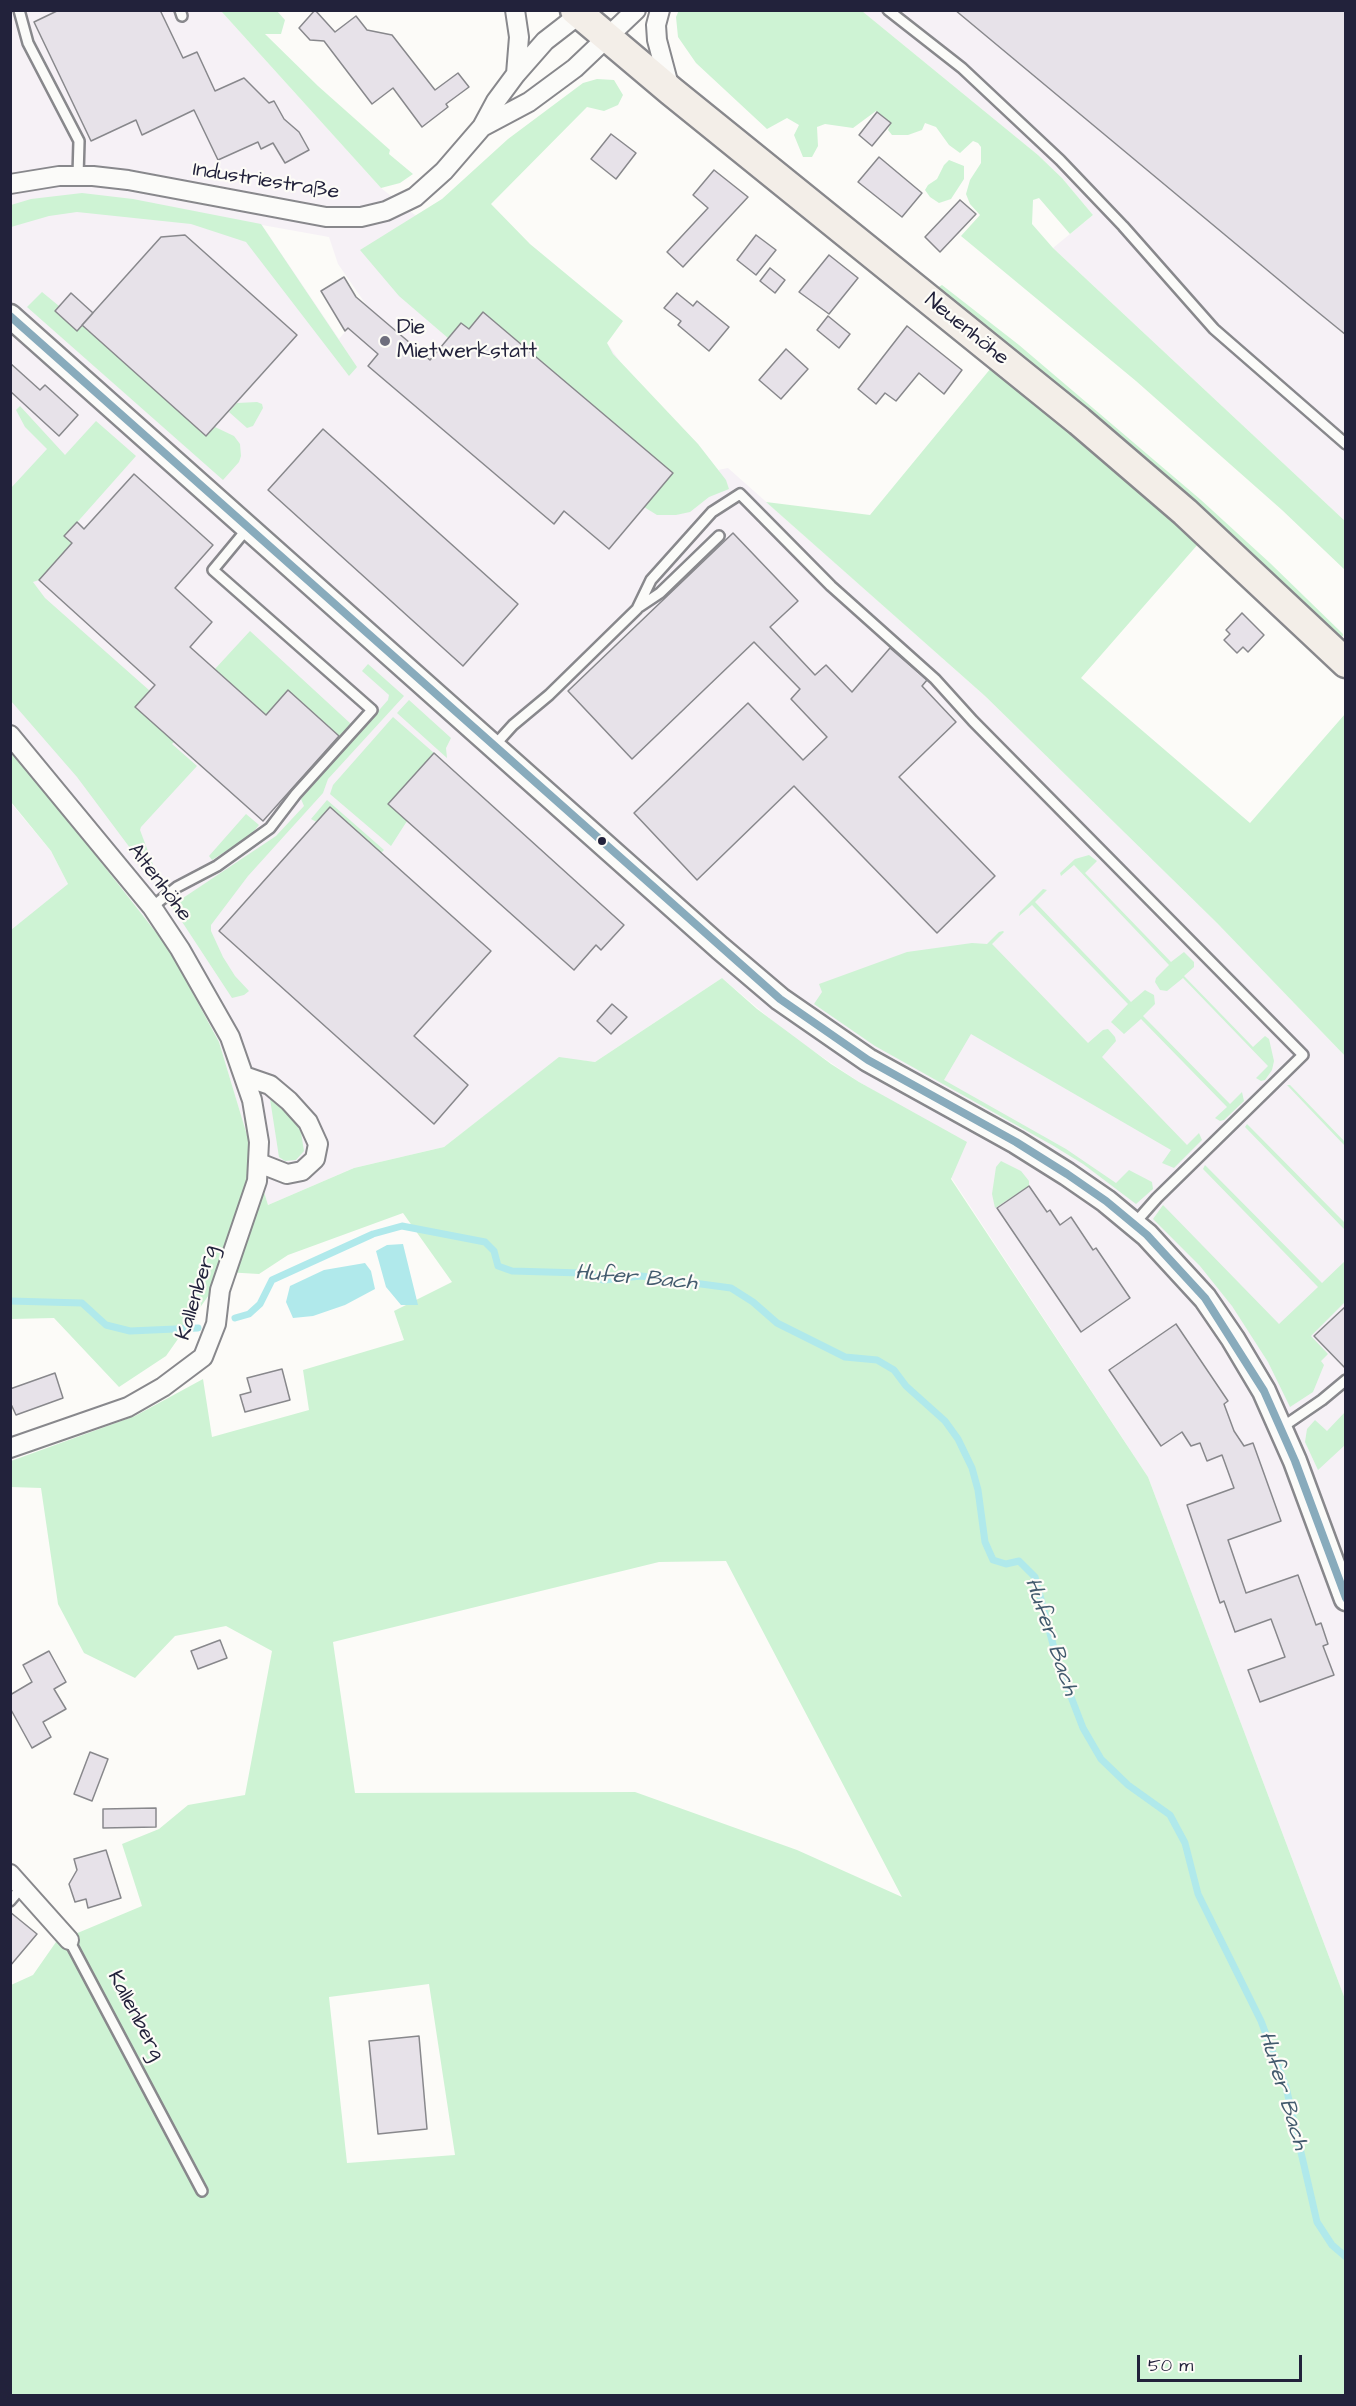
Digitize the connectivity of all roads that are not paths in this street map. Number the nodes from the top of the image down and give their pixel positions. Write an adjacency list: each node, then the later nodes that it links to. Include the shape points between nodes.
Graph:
1 (19, 10): 11 (lane, via 28,44 79,141)
2 (514, 10): 8 (street, via 519,37)
3 (636, 10): 7 (street, Industriestraße)
4 (660, 10): 9 (street, via 657,40)
5 (888, 10): 14 (lane, via 962,68 1060,159 1214,329)
6 (580, 12): 7 (main road, Neuenhöhe); 8 (street, Industriestraße, via 545,41)
7 (607, 37): 9 (main road, Neuenhöhe); 10 (street, Industriestraße, via 575,68 529,102)
8 (516, 74): 10 (street, Industriestraße)
9 (671, 91): 18 (main road, Neuenhöhe, via 1086,428 1185,512)
10 (482, 127): 11 (street, Industriestraße, via 415,197 386,212 367,216 326,217 128,180)
11 (78, 176): 12 (street, Industriestraße)
12 (10, 184)
13 (10, 316): 15 (street)
14 (1346, 444)
15 (249, 527): 20 (street); 21 (lane, via 213,570 372,710 270,828)
16 (719, 536): 17 (lane, via 660,593)
17 (637, 609): 20 (lane); 25 (lane, via 651,580 712,512 740,494 831,586 935,679 1303,1054)
18 (1346, 663)
19 (10, 735): 21 (street, Altenhöhe)
20 (494, 746): 25 (street, via 720,948 800,1014 868,1060 1058,1168)
21 (152, 907): 22 (street, Altenhöhe, via 230,1038)
22 (244, 1076): 23 (street, Altenhöhe, via 256,1122); 23 (street, via 270,1085 289,1101 308,1122 318,1144 315,1159 302,1171 287,1174)
23 (259, 1163): 24 (street, Altenhöhe)
24 (248, 1210): 28 (street, Kallenberg, via 220,1290 216,1324 202,1357 163,1387 128,1407)
25 (1134, 1224): 27 (street, via 1210,1306 1256,1376)
26 (1346, 1380): 27 (lane)
27 (1281, 1428): 29 (street)
28 (10, 1448)
29 (1346, 1599)
30 (14, 1887): 31 (street, Kallenberg)
31 (69, 1940): 32 (lane, Kallenberg)
32 (202, 2191)

